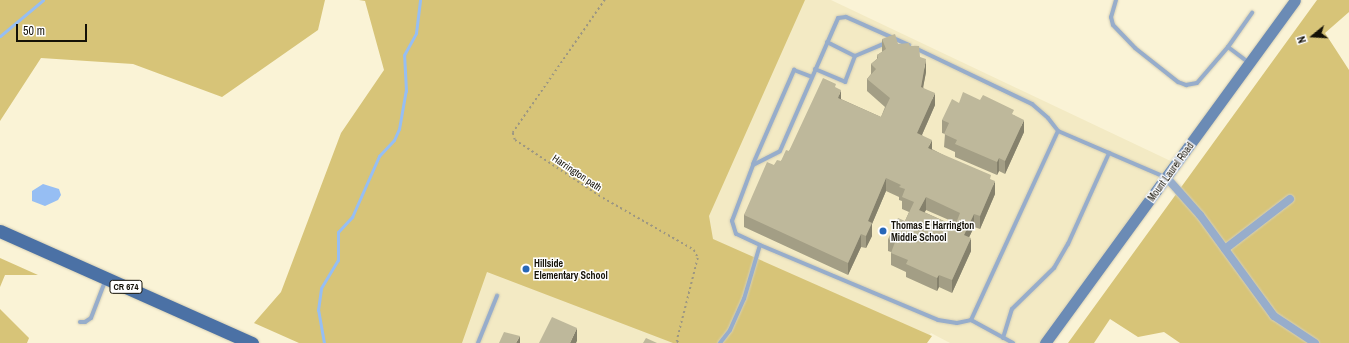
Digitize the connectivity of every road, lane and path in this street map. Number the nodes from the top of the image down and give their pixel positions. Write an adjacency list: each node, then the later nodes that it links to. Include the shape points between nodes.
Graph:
1 (604, 0): 27 (path, Harrington path, via 513,133 515,140 603,198 694,250 698,258 677,341)
2 (1116, 0): 7 (lane, via 1111,17 1120,34 1186,85 1197,83)
3 (1295, 0): 9 (main road, Mount Laurel Road)
4 (1252, 13): 7 (lane)
5 (895, 39): 6 (lane, via 842,17 835,21); 8 (lane); 12 (lane, via 1032,104)
6 (826, 42): 8 (lane); 10 (lane)
7 (1228, 47): 9 (lane)
8 (856, 56): 10 (lane, via 845,82)
9 (1249, 63): 15 (main road, Mount Laurel Road)
10 (815, 69): 11 (lane)
11 (812, 77): 14 (lane, via 780,150); 14 (lane, via 794,70)
12 (1058, 131): 13 (lane); 22 (lane)
13 (1109, 153): 15 (lane); 24 (lane, via 1068,244 1054,268 1012,308)
14 (753, 165): 18 (lane, via 732,220 732,228 736,234)
15 (1167, 178): 19 (street, via 1200,215); 30 (main road, Mount Laurel Road)
16 (1290, 199): 19 (street)
17 (0, 231): 20 (main road, CR 674)
18 (760, 245): 22 (lane, via 938,320 956,323); 28 (lane, via 744,299 730,330)
19 (1225, 250): 31 (street, via 1274,316)
20 (106, 278): 23 (lane, via 91,318); 25 (main road, CR 674)
21 (497, 296): 26 (lane)
22 (971, 320): 24 (lane)
23 (80, 322)
24 (1004, 338): 29 (lane)
25 (252, 343)
26 (478, 343)
27 (679, 343)
28 (720, 343)
29 (1013, 343)
30 (1045, 343)
31 (1315, 343)

